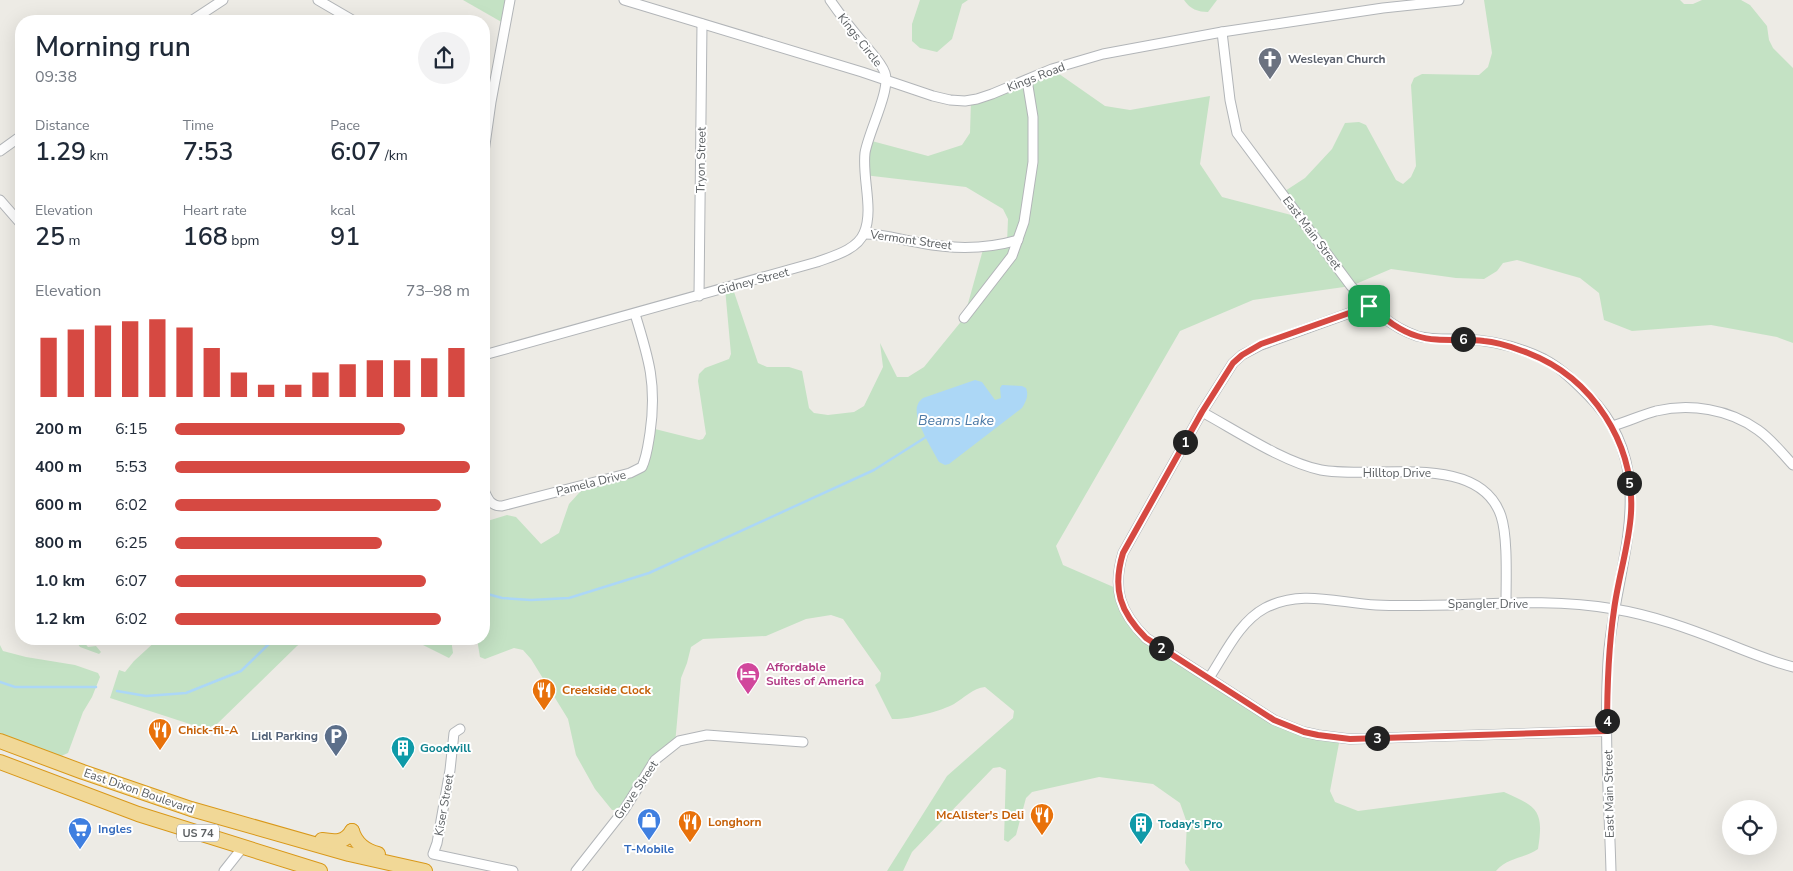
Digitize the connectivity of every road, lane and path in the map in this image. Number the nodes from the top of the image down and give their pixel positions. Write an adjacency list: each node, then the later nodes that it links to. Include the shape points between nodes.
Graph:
1 (222, 0): 7 (street)
2 (318, 0): 8 (street)
3 (510, 0): 13 (street)
4 (624, 0): 9 (street, Kings Road)
5 (830, 0): 12 (street, Kings Circle, via 880,64)
6 (1459, 0): 10 (street, Kings Road)
7 (200, 15)
8 (344, 15)
9 (702, 24): 12 (street, Kings Road); 20 (street, Tryon Street)
10 (1222, 32): 11 (street, Kings Road, via 1103,54); 21 (street, East Main Street, via 1237,133)
11 (1027, 80): 12 (street, Kings Road, via 965,101 933,96); 19 (street, via 1033,117 1033,162)
12 (887, 81): 18 (street, via 865,154 868,210)
13 (490, 87)
14 (15, 140): 15 (street)
15 (0, 151)
16 (0, 200): 17 (street)
17 (15, 217)
18 (864, 234): 19 (street, Vermont Street, via 944,247 984,247); 20 (street, Gidney Street, via 849,248 817,262)
19 (1018, 240): 23 (street, via 1004,269)
20 (699, 296): 22 (street, Gidney Street)
21 (1369, 306): 25 (street, via 1250,350 1233,363); 26 (street, East Main Street, via 1397,328 1418,336 1485,341 1510,346 1544,360 1562,371 1598,404)
22 (635, 314): 24 (street, Gidney Street); 28 (street, Pamela Drive, via 654,392 647,453 642,467 630,473 502,506)
23 (964, 318)
24 (490, 353)
25 (1202, 412): 29 (street, Hilltop Drive, via 1299,464 1320,470 1438,473 1456,476 1479,486 1497,508 1504,526); 32 (street, via 1123,553 1117,577 1121,602 1136,629)
26 (1612, 426): 27 (street, via 1649,413 1677,408 1715,411 1739,418 1759,431); 30 (street, East Main Street, via 1625,456 1631,490 1628,538)
27 (1793, 465)
28 (490, 501)
29 (1506, 603): 30 (street, Spangler Drive); 32 (street, Spangler Drive, via 1377,605 1307,597 1289,599 1265,609 1243,627)
30 (1614, 609): 31 (street, Spangler Drive, via 1689,629); 34 (street, East Main Street, via 1608,660)
31 (1793, 667)
32 (1209, 678): 34 (street, via 1287,726 1332,738)
33 (460, 729): 43 (street, Kiser Street, via 454,733 433,854)
34 (1607, 731): 45 (street, East Main Street)
35 (0, 741): 38 (highway, East Dixon Boulevard / US 74, via 191,809)
36 (802, 742): 44 (street, Grove Street, via 707,735 679,741 655,760 624,810)
37 (0, 762): 39 (highway, East Dixon Boulevard / US 74, via 138,814)
38 (266, 830): 40 (highway, East Dixon Boulevard / US 74); 40 (highway, via 334,842 346,839 352,831 357,842 367,850 412,864)
39 (243, 847): 41 (street); 42 (highway, East Dixon Boulevard / US 74)
40 (420, 870)
41 (224, 871)
42 (320, 871)
43 (513, 871)
44 (576, 871)
45 (1611, 871)

